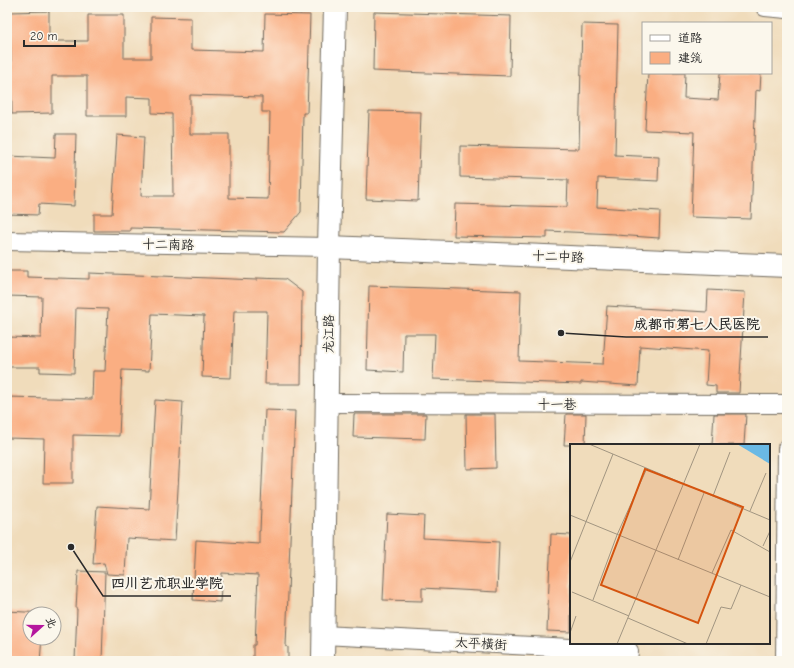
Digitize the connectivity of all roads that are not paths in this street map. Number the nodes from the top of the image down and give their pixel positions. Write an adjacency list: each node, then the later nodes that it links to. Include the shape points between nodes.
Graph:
1 (336, 7): 5 (street, 龙江路)
2 (764, 7): 3 (street)
3 (787, 9)
4 (7, 241): 5 (street, 十二南路)
5 (329, 247): 6 (street, 十二中路); 7 (street, 龙江路)
6 (787, 266)
7 (327, 403): 8 (street, 十一巷); 11 (street, 龙江路)
8 (787, 404)
9 (787, 448): 10 (street)
10 (787, 467): 14 (street)
11 (323, 635): 12 (street, 龙江路); 13 (street, 太平横街, via 629,651)
12 (323, 661)
13 (628, 661)
14 (784, 661)

